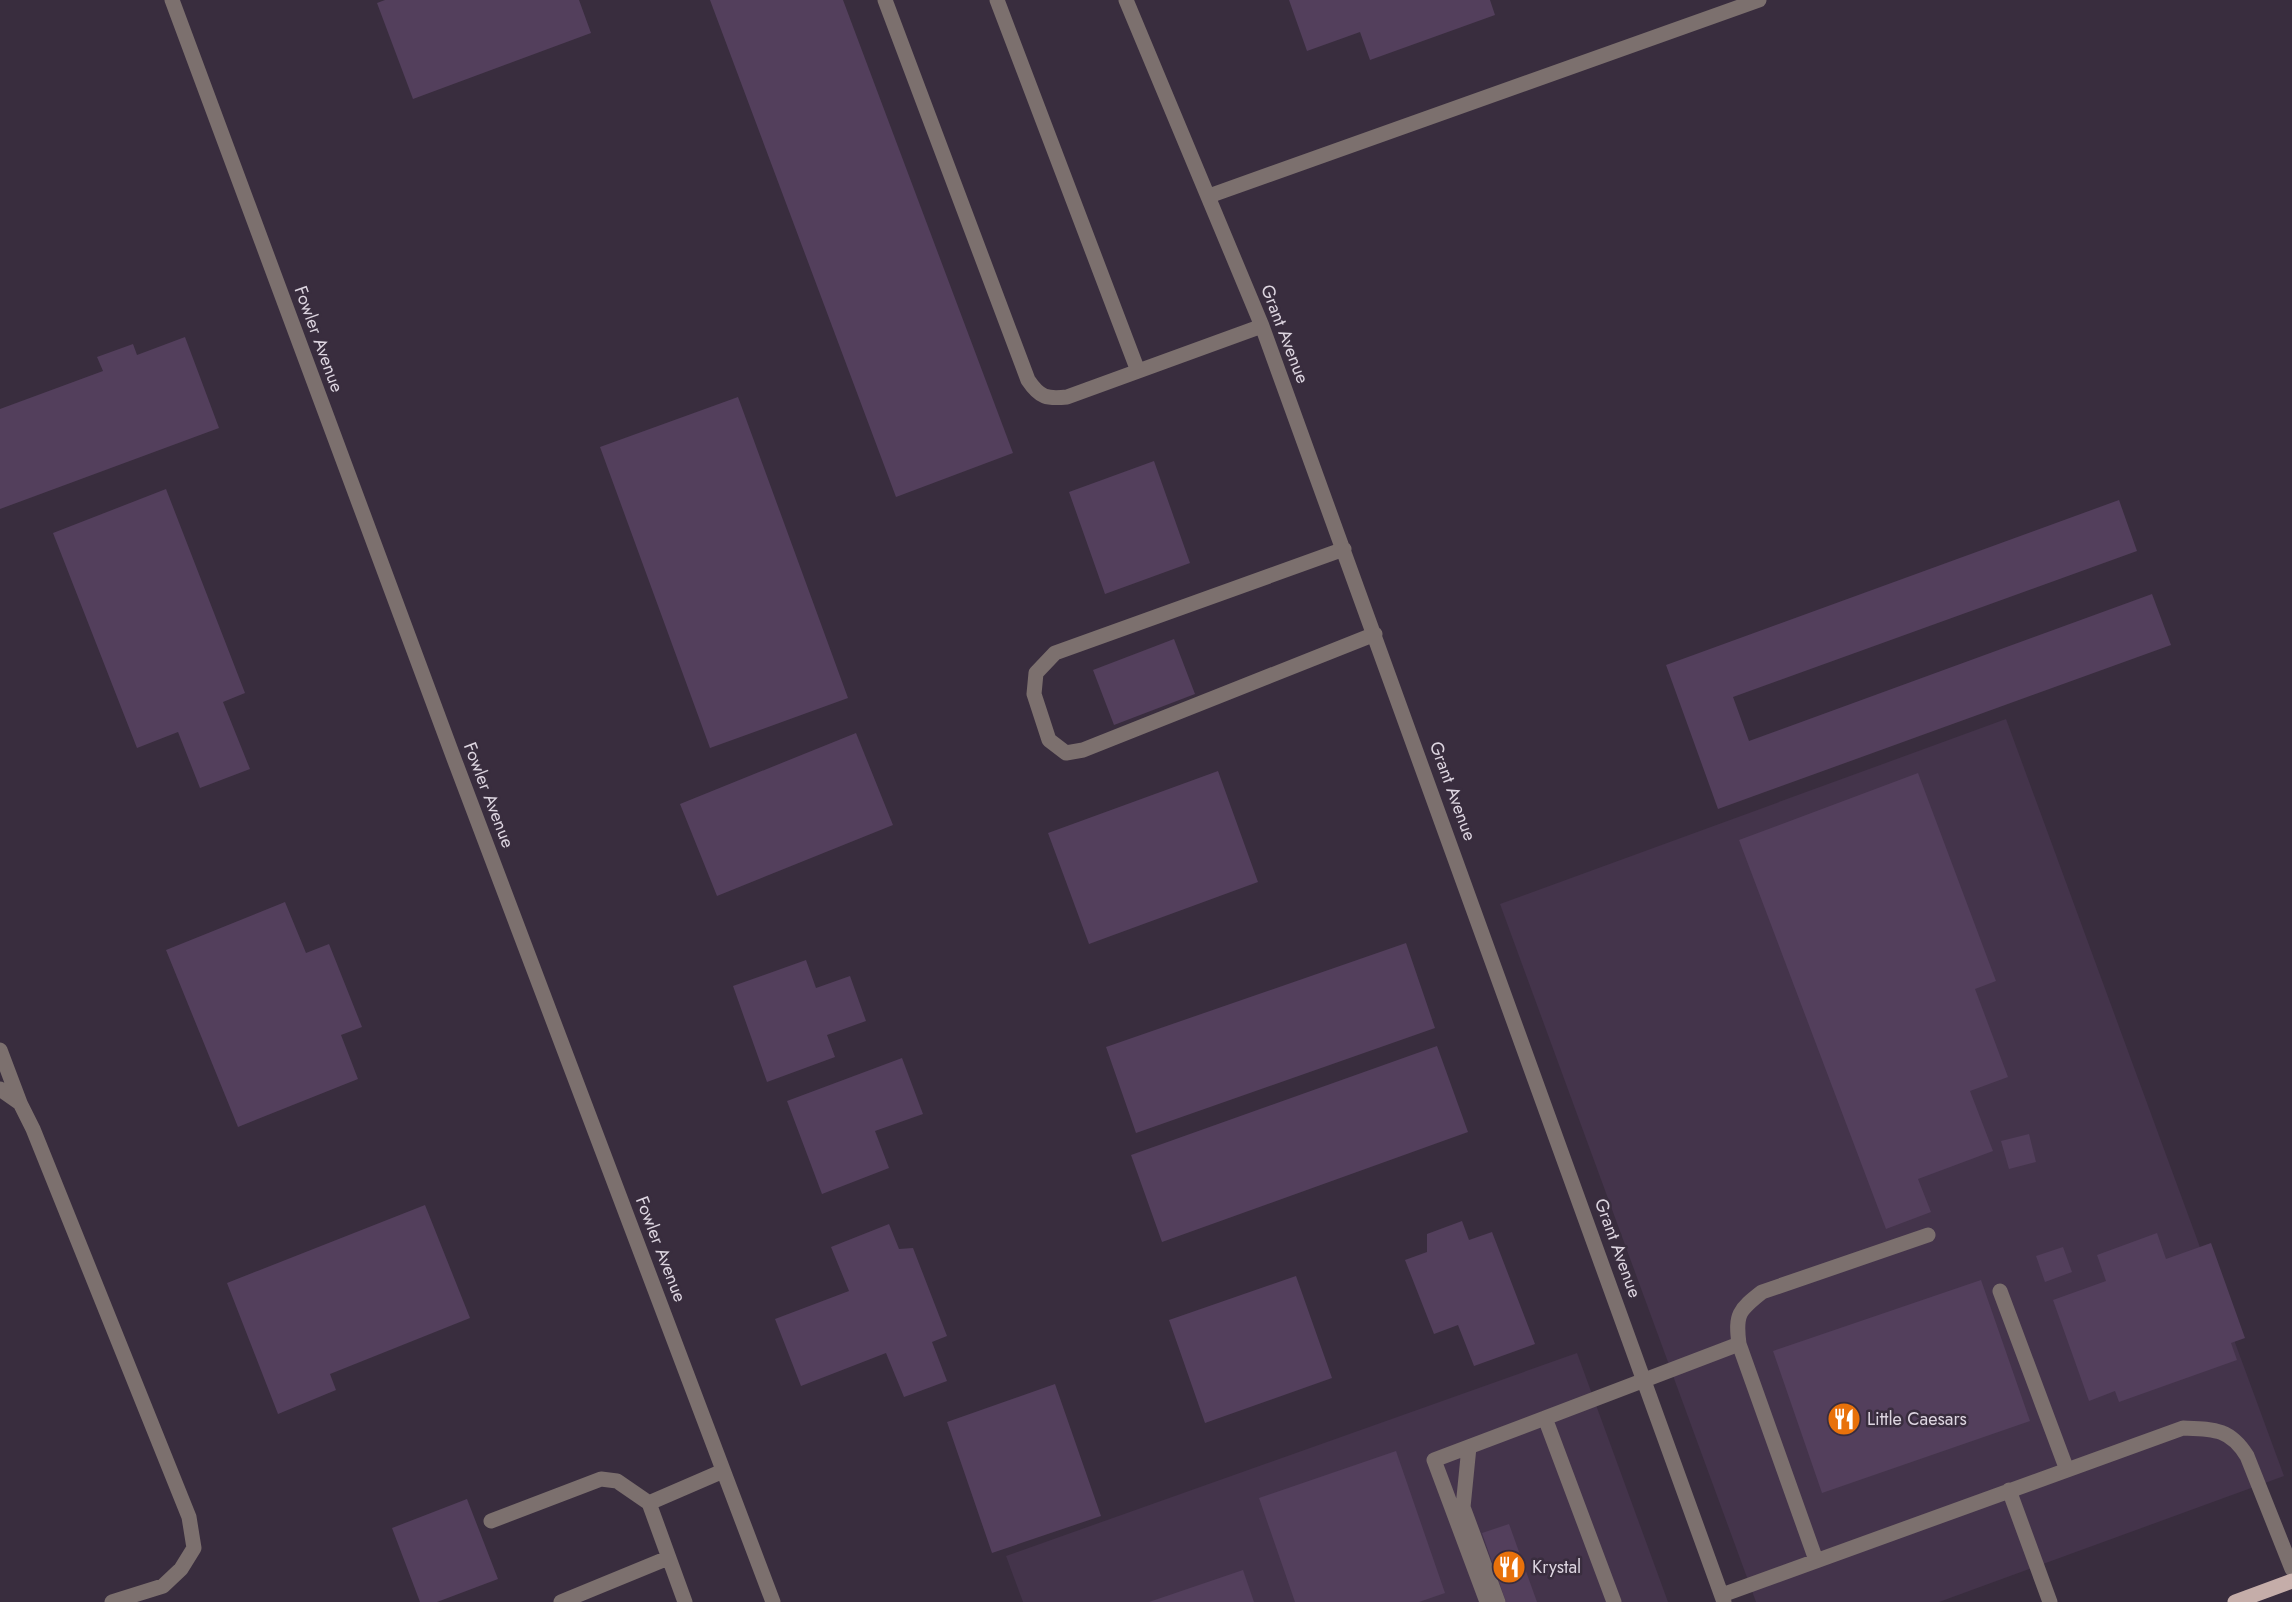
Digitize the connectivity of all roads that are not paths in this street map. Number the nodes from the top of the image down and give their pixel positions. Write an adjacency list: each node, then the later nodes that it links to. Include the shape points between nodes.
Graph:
1 (885, 0): 8 (street, via 1028,380 1036,392 1050,399 1067,397)
2 (997, 0): 8 (street)
3 (1126, 0): 6 (street, Grant Avenue)
4 (1759, 0): 6 (street)
5 (176, 1): 21 (street, Fowler Avenue, via 443,730)
6 (1209, 196): 7 (street, Grant Avenue)
7 (1262, 326): 8 (street); 9 (street, Grant Avenue)
8 (1138, 371)
9 (1344, 549): 10 (street, Grant Avenue); 10 (street, via 1055,653 1036,673 1034,694 1049,740 1066,753 1083,750)
10 (1375, 634): 17 (street, Grant Avenue)
11 (0, 1050): 13 (street)
12 (0, 1089): 13 (street)
13 (20, 1103): 30 (street, via 189,1517 194,1548 181,1569 163,1586)
14 (1928, 1235): 16 (street, via 1762,1292 1747,1304 1736,1321)
15 (2000, 1291): 20 (street)
16 (1739, 1344): 17 (street); 26 (street)
17 (1645, 1381): 18 (street); 29 (street, Grant Avenue)
18 (1545, 1418): 19 (street); 36 (street)
19 (1469, 1447): 34 (street, via 1434,1460); 35 (street, via 1464,1507)
20 (2067, 1470): 22 (street); 27 (street, via 2182,1428 2223,1432 2238,1442 2247,1456)
21 (723, 1471): 23 (street); 33 (street, Fowler Avenue)
22 (2009, 1490): 26 (street); 37 (street)
23 (648, 1503): 24 (street, via 617,1481 601,1479); 25 (street)
24 (491, 1521)
25 (668, 1558): 31 (street); 32 (street)
26 (1816, 1560): 29 (street)
27 (2292, 1569)
28 (2292, 1581): 38 (main road)
29 (1723, 1598)
30 (112, 1602)
31 (561, 1602)
32 (685, 1602)
33 (773, 1602)
34 (1487, 1602)
35 (1498, 1602)
36 (1614, 1602)
37 (2050, 1602)
38 (2235, 1602)

